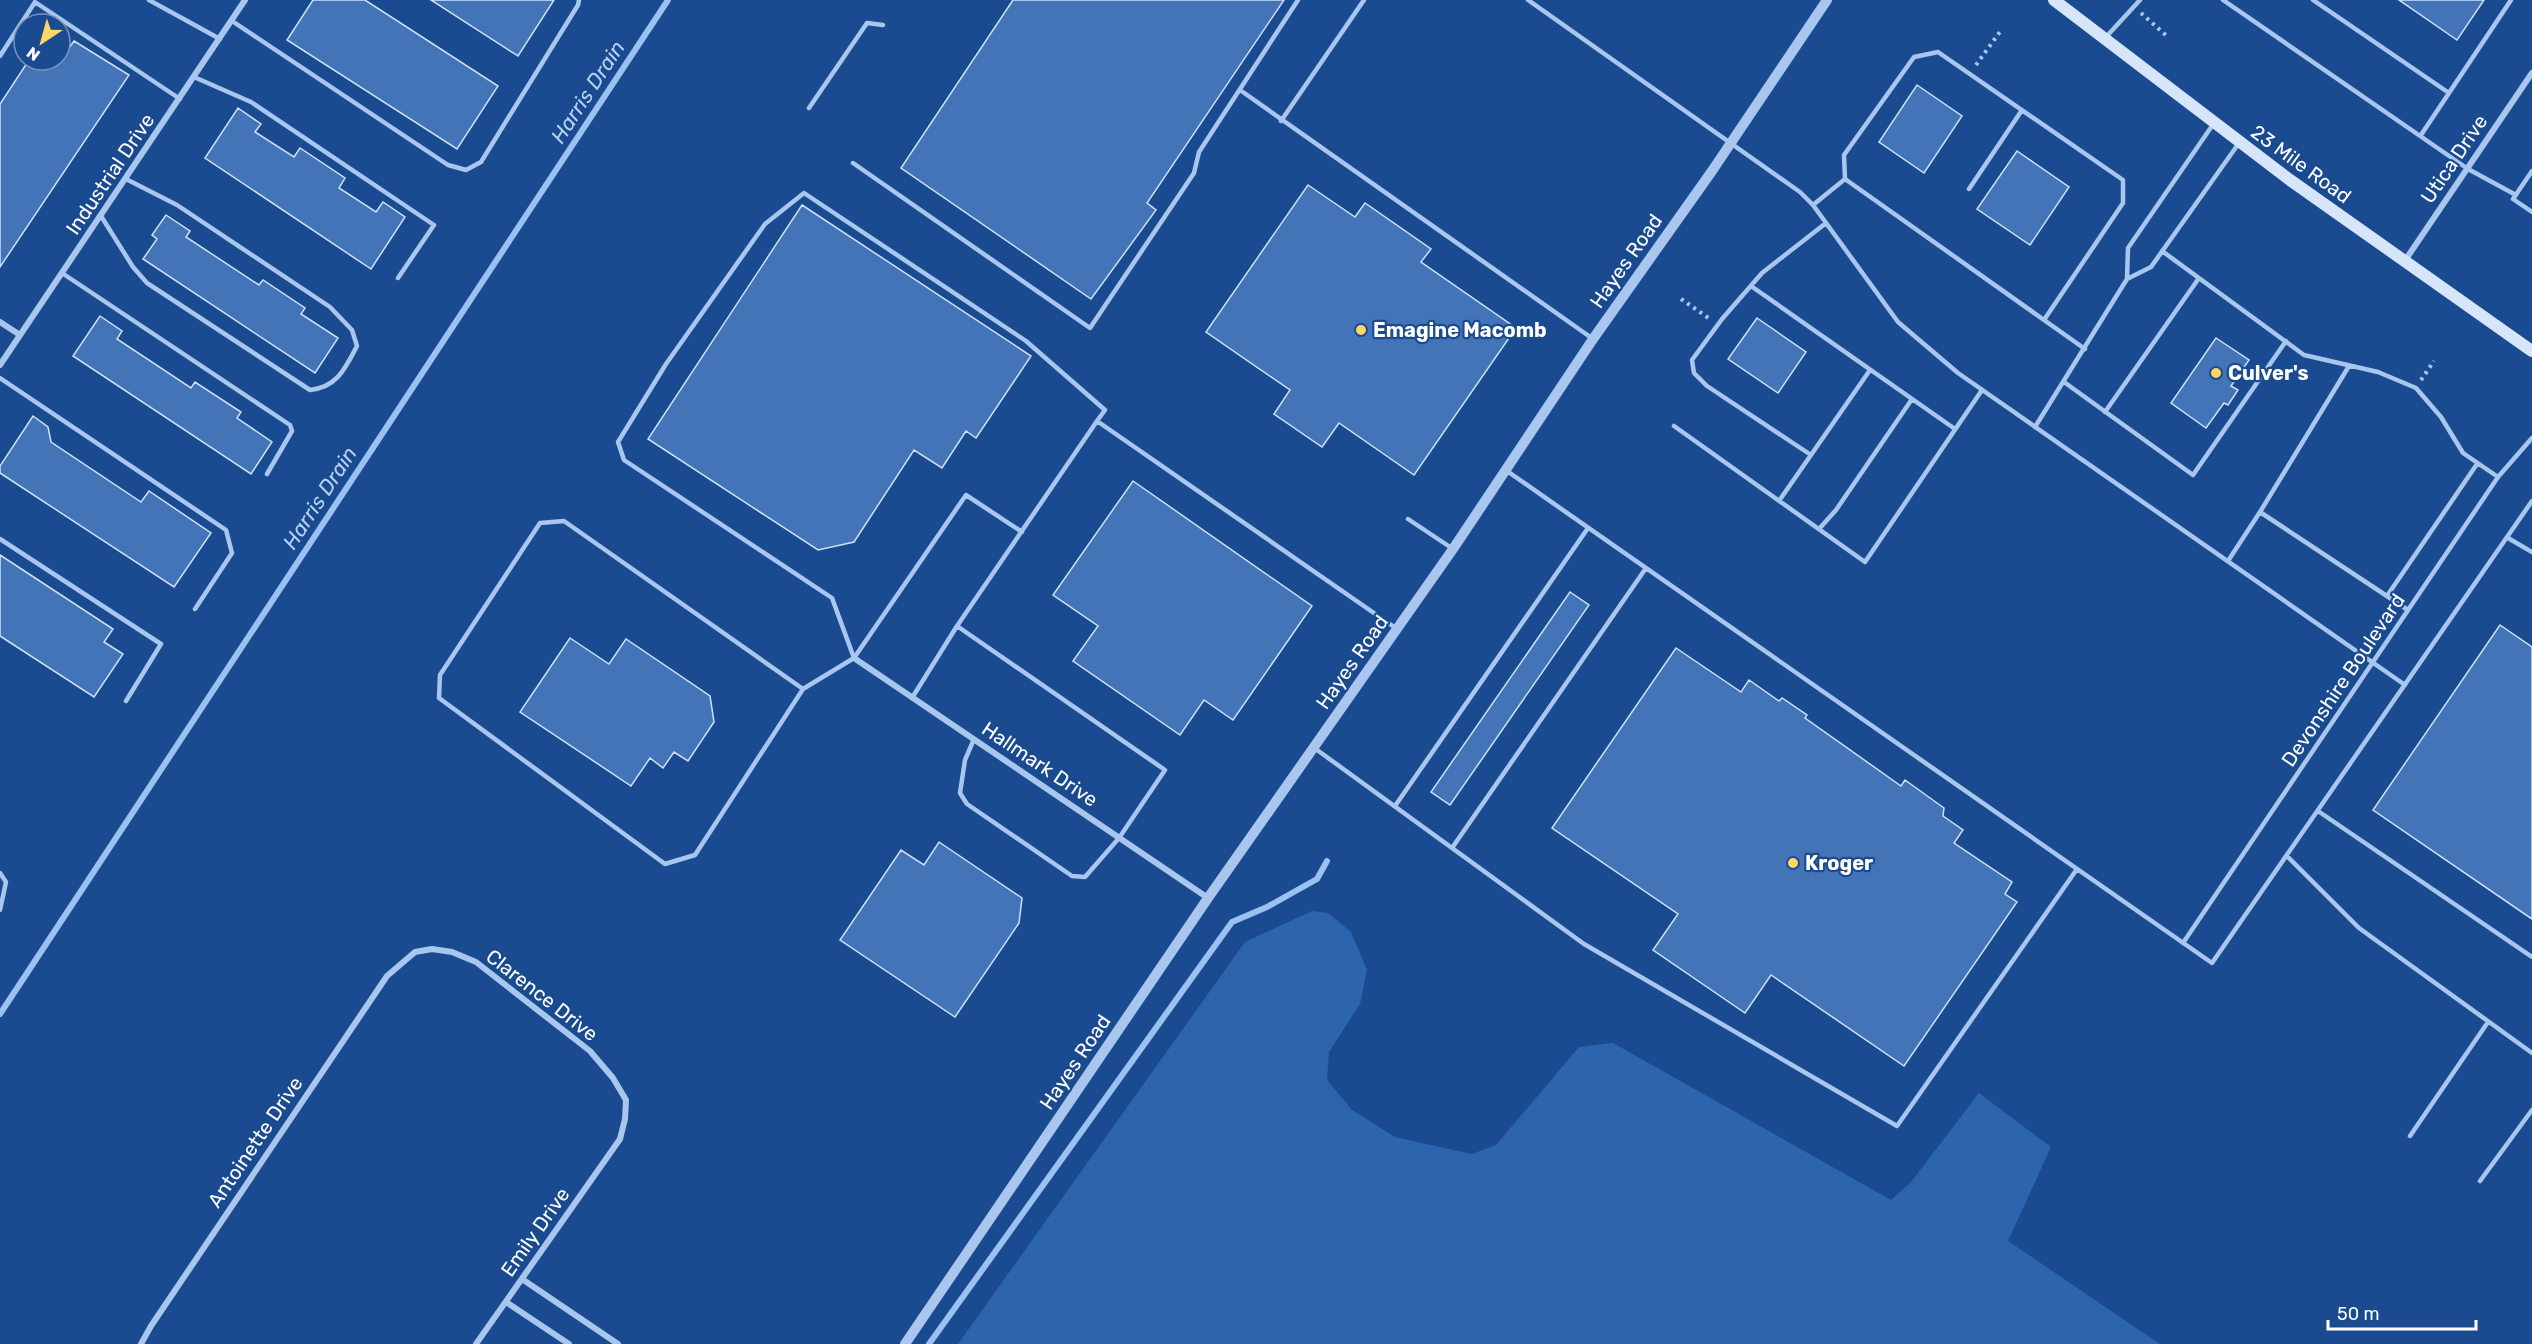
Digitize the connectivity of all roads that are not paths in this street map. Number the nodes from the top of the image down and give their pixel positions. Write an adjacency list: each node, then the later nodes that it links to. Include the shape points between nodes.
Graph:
1 (150, 0): 15 (lane)
2 (245, 0): 13 (street, Industrial Drive)
3 (579, 0): 13 (lane, via 480,162 466,170 448,165)
4 (1299, 0): 20 (lane)
5 (1364, 0): 25 (lane)
6 (1528, 0): 28 (lane)
7 (1827, 0): 28 (street, Hayes Road)
8 (2054, 0): 16 (main road, 23 Mile Road)
9 (2140, 0): 16 (lane)
10 (2223, 0): 27 (lane)
11 (2313, 0): 21 (lane)
12 (2511, 0): 21 (lane)
13 (232, 21): 15 (street, Industrial Drive)
14 (883, 25): 23 (lane, via 867,23)
15 (220, 39): 19 (street, Industrial Drive)
16 (2104, 39): 26 (main road, 23 Mile Road)
17 (0, 56): 22 (lane, via 35,2)
18 (2532, 73): 31 (street, Utica Drive)
19 (194, 77): 22 (street, Industrial Drive); 44 (lane, via 251,102 434,225)
20 (1240, 90): 25 (lane); 30 (lane, via 1199,152 1194,173 1090,328)
21 (2450, 93): 27 (lane)
22 (180, 99): 33 (street, Industrial Drive)
23 (809, 108)
24 (2022, 110): 34 (lane, via 1938,52 1914,57 1844,155); 35 (lane); 48 (lane, via 2123,180 2123,203)
25 (1281, 121): 51 (lane)
26 (2214, 123): 29 (main road, 23 Mile Road); 46 (lane, via 2128,248)
27 (2421, 135): 31 (lane)
28 (1729, 142): 37 (lane); 51 (street, Hayes Road)
29 (2239, 143): 41 (lane); 42 (main road, 23 Mile Road)
30 (853, 162)
31 (2468, 169): 36 (lane); 42 (street, Utica Drive)
32 (2532, 171): 36 (lane)
33 (126, 179): 39 (street, Industrial Drive); 39 (lane, via 177,205 330,307 352,330 357,346 350,360 332,384 310,390 147,283)
34 (1845, 179): 37 (lane); 48 (lane)
35 (1969, 189)
36 (2516, 195): 38 (lane, via 2513,199)
37 (1813, 205): 40 (lane)
38 (2532, 212)
39 (101, 216): 43 (street, Industrial Drive)
40 (1826, 223): 47 (lane); 60 (lane, via 1898,322)
41 (2162, 251): 45 (lane); 46 (lane, via 2151,267)
42 (2404, 263): 54 (main road, 23 Mile Road)
43 (62, 273): 50 (street, Industrial Drive); 71 (lane, via 290,425 289,438)
44 (398, 278)
45 (2199, 278): 52 (lane); 62 (lane)
46 (2127, 279): 53 (lane)
47 (1750, 286): 57 (lane); 68 (lane, via 1692,360 1694,373 1707,386)
48 (2044, 320): 53 (lane)
49 (0, 322): 50 (street)
50 (20, 335): 55 (street, Industrial Drive)
51 (1593, 339): 70 (street, Hayes Road)
52 (2286, 341): 56 (lane, via 2304,355); 62 (lane, via 2193,475)
53 (2085, 349): 59 (lane)
54 (2532, 351)
55 (0, 365)
56 (2349, 366): 69 (lane, via 2378,372 2416,388 2441,417 2463,453); 75 (lane)
57 (1870, 370): 61 (lane); 68 (lane)
58 (0, 378): 87 (lane, via 226,530 232,553)
59 (2064, 382): 62 (lane); 65 (lane)
60 (1982, 390): 65 (lane); 66 (lane)
61 (1912, 399): 66 (lane); 78 (lane)
62 (2105, 412)
63 (1097, 421): 79 (lane); 90 (lane); 91 (lane, via 1105,410 1026,341 804,193 765,224 666,364 618,442 624,460 641,474 832,598)
64 (1674, 426): 73 (lane)
65 (2035, 427): 84 (lane)
66 (1955, 429): 78 (lane, via 1866,562)
67 (2532, 438): 72 (lane, Devonshire Boulevard)
68 (1811, 455): 73 (lane)
69 (2477, 464): 72 (lane); 86 (lane)
70 (1507, 471): 77 (lane); 82 (street, Hayes Road)
71 (267, 474)
72 (2498, 477): 88 (lane, Devonshire Boulevard)
73 (1779, 501): 78 (lane)
74 (2532, 501): 80 (lane)
75 (2260, 512): 84 (lane); 86 (lane)
76 (1408, 519): 82 (lane)
77 (1588, 528): 85 (lane); 99 (lane)
78 (1819, 529)
79 (1022, 532): 89 (lane); 91 (lane, via 966,495)
80 (2508, 538): 83 (lane); 93 (lane)
81 (0, 539): 96 (lane, via 161,644)
82 (1453, 549): 90 (street, Hayes Road)
83 (2532, 552)
84 (2228, 561): 92 (lane)
85 (1646, 568): 102 (lane); 104 (lane)
86 (2387, 596): 88 (lane)
87 (195, 609)
88 (2408, 610): 92 (lane, Devonshire Boulevard)
89 (957, 626): 95 (lane); 101 (lane, via 1166,770)
90 (1397, 629): 98 (street, Hayes Road)
91 (854, 658): 94 (lane); 95 (street, Hallmark Drive)
92 (2373, 662): 93 (lane); 108 (lane, Devonshire Boulevard)
93 (2405, 685): 100 (lane)
94 (803, 689): 94 (lane, via 695,855 664,864 439,698 440,675 540,522 564,521)
95 (912, 698): 97 (street, Hallmark Drive)
96 (126, 702)
97 (974, 739): 101 (street, Hallmark Drive); 101 (lane, via 964,760 960,793 968,804 1072,876 1085,877)
98 (1313, 747): 99 (lane); 106 (street, Hayes Road)
99 (1395, 806): 102 (lane)
100 (2318, 811): 103 (lane); 109 (lane)
101 (1119, 838): 106 (street, Hallmark Drive)
102 (1452, 848): 104 (lane, via 1584,944 1897,1126)
103 (2287, 856): 108 (lane, via 2212,963); 111 (lane, via 2359,928)
104 (2077, 869): 108 (lane)
105 (0, 873): 107 (lane, via 6,882)
106 (1208, 898): 123 (street, Hayes Road)
107 (0, 910)
108 (2183, 943)
109 (2532, 957)
110 (387, 976): 115 (street, Clarence Drive, via 415,952 432,949 452,951 476,962 590,1051 613,1078 627,1100); 119 (street, Antoinette Drive)
111 (2488, 1022): 112 (lane); 114 (lane)
112 (2532, 1053)
113 (2532, 1110): 116 (lane)
114 (2410, 1136)
115 (620, 1138): 117 (street, Emily Drive)
116 (2481, 1181)
117 (522, 1279): 118 (street, Emily Drive); 122 (street)
118 (506, 1302): 120 (street, Emily Drive); 121 (street)
119 (141, 1344)
120 (476, 1344)
121 (569, 1344)
122 (618, 1344)
123 (904, 1344)

